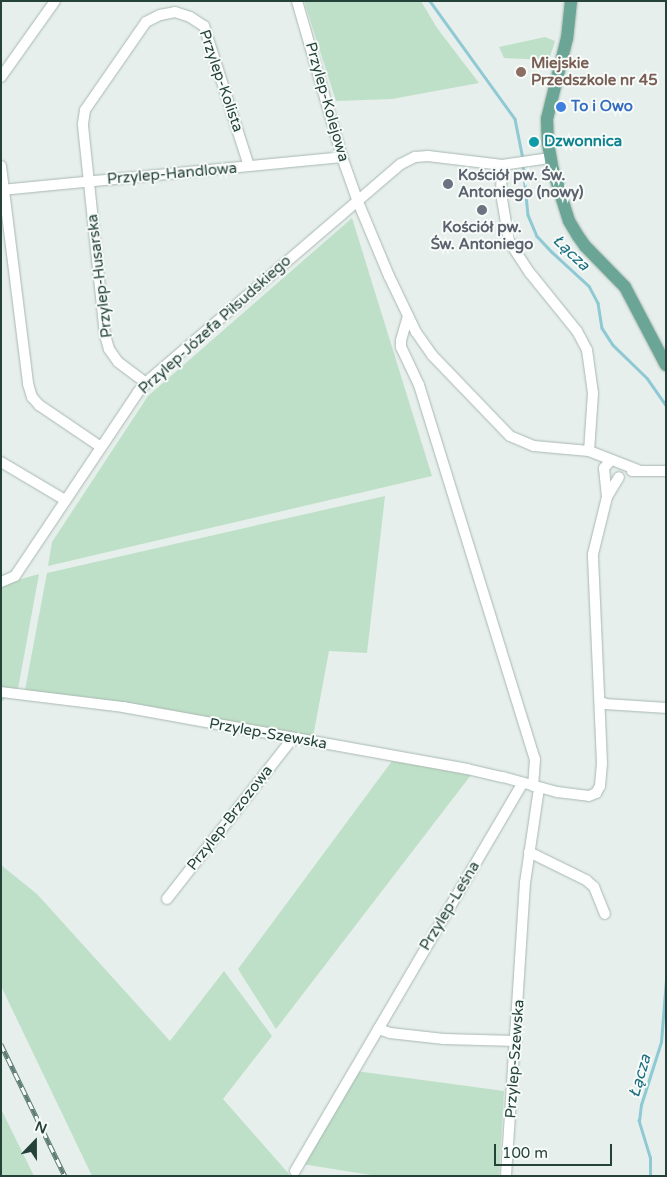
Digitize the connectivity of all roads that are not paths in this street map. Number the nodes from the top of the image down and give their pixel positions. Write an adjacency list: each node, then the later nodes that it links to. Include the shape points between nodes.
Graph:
1 (55, 1): 4 (street)
2 (297, 1): 5 (street, Przylep-Kolejowa)
3 (573, 4): 6 (main road, via 547,119)
4 (1, 77)
5 (342, 156): 9 (street, Przylep-Handlowa); 12 (street, Przylep-Kolejowa)
6 (550, 158): 7 (street, Przylep-Józefa Piłsudskiego); 14 (main road, via 574,229 585,246 625,287)
7 (502, 165): 12 (street, Przylep-Józefa Piłsudskiego, via 448,157 415,157 382,178); 17 (street, via 501,193 509,241 587,350 593,393)
8 (1, 166): 11 (street)
9 (249, 166): 10 (street, Przylep-Handlowa); 10 (street, Przylep-Kolista, via 204,26 176,12 146,22 85,110 83,124)
10 (89, 181): 11 (street, Przylep-Handlowa); 15 (street, Przylep-Husarska, via 105,335 118,362)
11 (3, 190): 16 (street, via 32,397)
12 (358, 202): 13 (street); 15 (street, Przylep-Józefa Piłsudskiego)
13 (408, 316): 17 (street, via 432,356 496,424 518,441); 27 (street, Przylep-Szewska, via 401,348 419,385 535,759)
14 (666, 365)
15 (146, 384): 16 (street, Przylep-Józefa Piłsudskiego)
16 (101, 447): 21 (street, Przylep-Józefa Piłsudskiego)
17 (593, 453): 19 (street)
18 (1, 462): 21 (street)
19 (614, 468): 20 (street); 24 (street, via 593,554)
20 (666, 471)
21 (66, 500): 22 (street, Przylep-Józefa Piłsudskiego, via 14,576)
22 (2, 580)
23 (1, 692): 26 (street, Przylep-Szewska, via 123,707)
24 (601, 702): 25 (street); 27 (street, via 601,780 596,793 578,796)
25 (666, 708)
26 (293, 738): 27 (street, Przylep-Szewska); 29 (street, Przylep-Brzozowa)
27 (532, 785): 28 (street, Przylep-Szewska); 31 (street, Przylep-Leśna)
28 (530, 852): 30 (street, via 586,880 594,887); 32 (street, Przylep-Szewska)
29 (167, 898)
30 (605, 914)
31 (378, 1029): 32 (street, via 444,1039); 33 (street, Przylep-Leśna)
32 (516, 1041): 34 (street, Przylep-Szewska)
33 (295, 1171)
34 (506, 1176)

